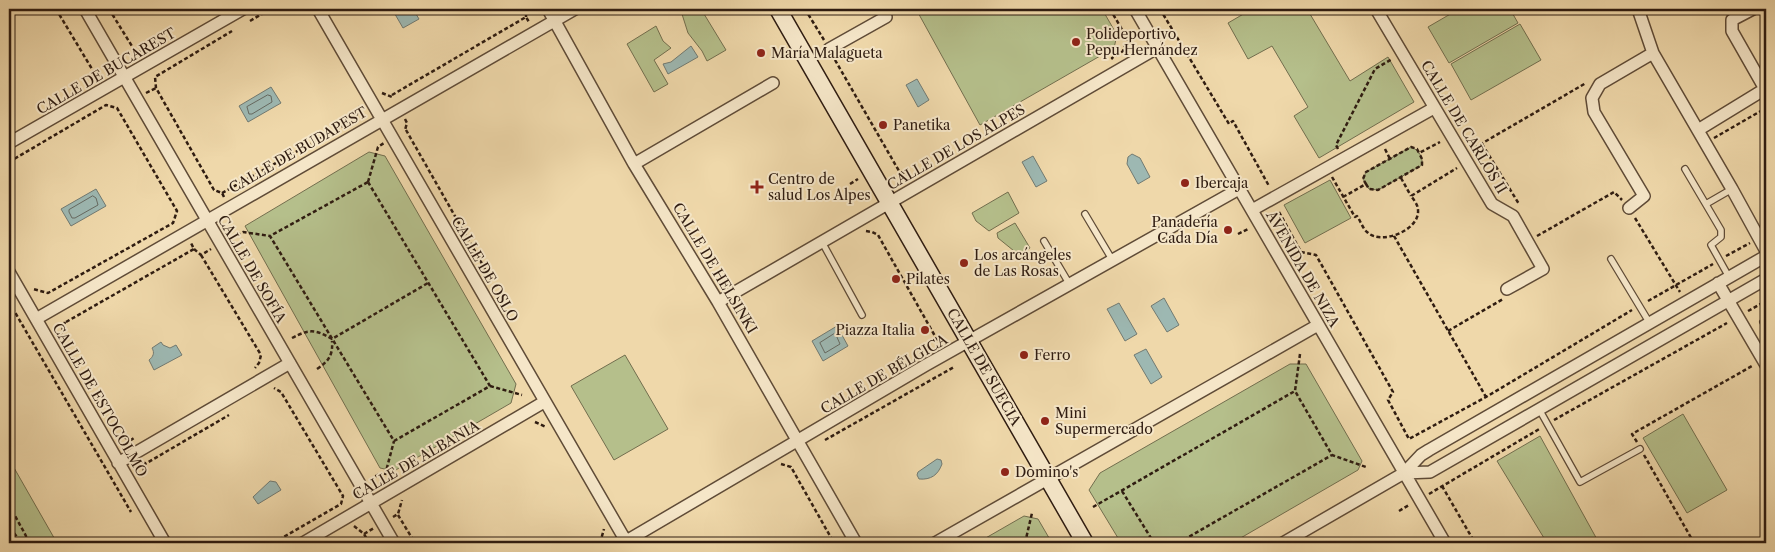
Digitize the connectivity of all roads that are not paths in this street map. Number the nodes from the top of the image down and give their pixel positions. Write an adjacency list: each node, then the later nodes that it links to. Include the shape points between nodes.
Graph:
1 (85, 9): 16 (street, CALLE DE SOFÍA)
2 (243, 9): 16 (street, CALLE DE BUCAREST)
3 (318, 9): 19 (street, CALLE DE OSLO)
4 (548, 9): 12 (street, CALLE DE HELSINKI)
5 (575, 9): 12 (street, CALLE DE BUDAPEST)
6 (778, 9): 26 (street, CALLE DE SUECIA)
7 (1135, 9): 13 (street, AVENIDA DE NIZA)
8 (1376, 9): 18 (street, CALLE DE CARLOS II)
9 (1638, 9): 15 (street)
10 (1753, 9): 20 (street, via 1732,20 1732,31 1765,89)
11 (886, 17): 14 (street)
12 (554, 21): 19 (street, CALLE DE BUDAPEST); 22 (street, CALLE DE HELSINKI)
13 (1157, 48): 24 (street, AVENIDA DE NIZA); 26 (street, CALLE DE LOS ALPES)
14 (829, 49)
15 (1653, 53): 20 (street); 28 (street, via 1600,84 1592,98 1594,112 1644,196)
16 (125, 77): 21 (street, CALLE DE BUCAREST); 31 (street, CALLE DE SOFÍA)
17 (773, 83): 22 (street)
18 (1434, 108): 29 (street); 42 (street, CALLE DE CARLOS II, via 1492,204 1513,216 1543,268)
19 (381, 120): 31 (street, CALLE DE BUDAPEST); 56 (street, CALLE DE OSLO)
20 (1698, 130): 25 (street)
21 (9, 143)
22 (634, 164): 44 (street, CALLE DE HELSINKI)
23 (1685, 169): 27 (lane)
24 (1240, 189): 29 (street, AVENIDA DE NIZA); 37 (street, CALLE DE BÉLGICA)
25 (1732, 189): 27 (lane); 34 (street)
26 (890, 202): 33 (street, CALLE DE LOS ALPES); 51 (street, CALLE DE SUECIA)
27 (1706, 204): 40 (lane, via 1722,234 1711,245)
28 (1629, 208)
29 (1252, 210): 49 (street, AVENIDA DE NIZA)
30 (1085, 214): 37 (lane)
31 (206, 220): 46 (street, CALLE DE BUDAPEST); 53 (street, CALLE DE SOFÍA)
32 (1044, 241): 41 (lane)
33 (822, 242): 44 (street, CALLE DE LOS ALPES); 45 (lane)
34 (1766, 251)
35 (1766, 256): 40 (street)
36 (1611, 259): 48 (lane)
37 (1113, 261): 41 (street, CALLE DE BÉLGICA)
38 (13, 269): 46 (street, CALLE DE ESTOCOLMO)
39 (1766, 279): 43 (street)
40 (1724, 280): 43 (street); 48 (street)
41 (1070, 285): 51 (street, CALLE DE BÉLGICA)
42 (1507, 293)
43 (1728, 300): 52 (street); 57 (street)
44 (718, 302): 58 (street, CALLE DE HELSINKI)
45 (862, 315)
46 (36, 319): 60 (street, CALLE DE ESTOCOLMO)
47 (1766, 320): 50 (lane, via 1763,322)
48 (1649, 322): 55 (street)
49 (1318, 325): 61 (street, AVENIDA DE NIZA); 62 (street)
50 (1766, 327)
51 (970, 342): 58 (street, CALLE DE BÉLGICA); 62 (street, CALLE DE SUECIA)
52 (1761, 345): 54 (street)
53 (290, 363): 60 (street); 63 (street, CALLE DE SOFÍA)
54 (1766, 365)
55 (1529, 392): 57 (street); 61 (street, via 1420,455)
56 (544, 402): 63 (street, CALLE DE ALBANIA); 67 (street, CALLE DE OSLO)
57 (1539, 409): 59 (lane, via 1580,482); 61 (street, via 1430,472)
58 (797, 441): 67 (street, CALLE DE BÉLGICA); 68 (street, CALLE DE HELSINKI)
59 (1640, 449)
60 (118, 463): 64 (street, CALLE DE ESTOCOLMO)
61 (1404, 473): 71 (street); 72 (street, AVENIDA DE NIZA)
62 (1048, 478): 69 (street); 70 (street, CALLE DE SUECIA)
63 (371, 504): 65 (street, CALLE DE ALBANIA); 66 (street, CALLE DE SOFÍA)
64 (165, 543)
65 (303, 543)
66 (394, 543)
67 (625, 543)
68 (856, 543)
69 (935, 543)
70 (1085, 543)
71 (1283, 543)
72 (1446, 543)

